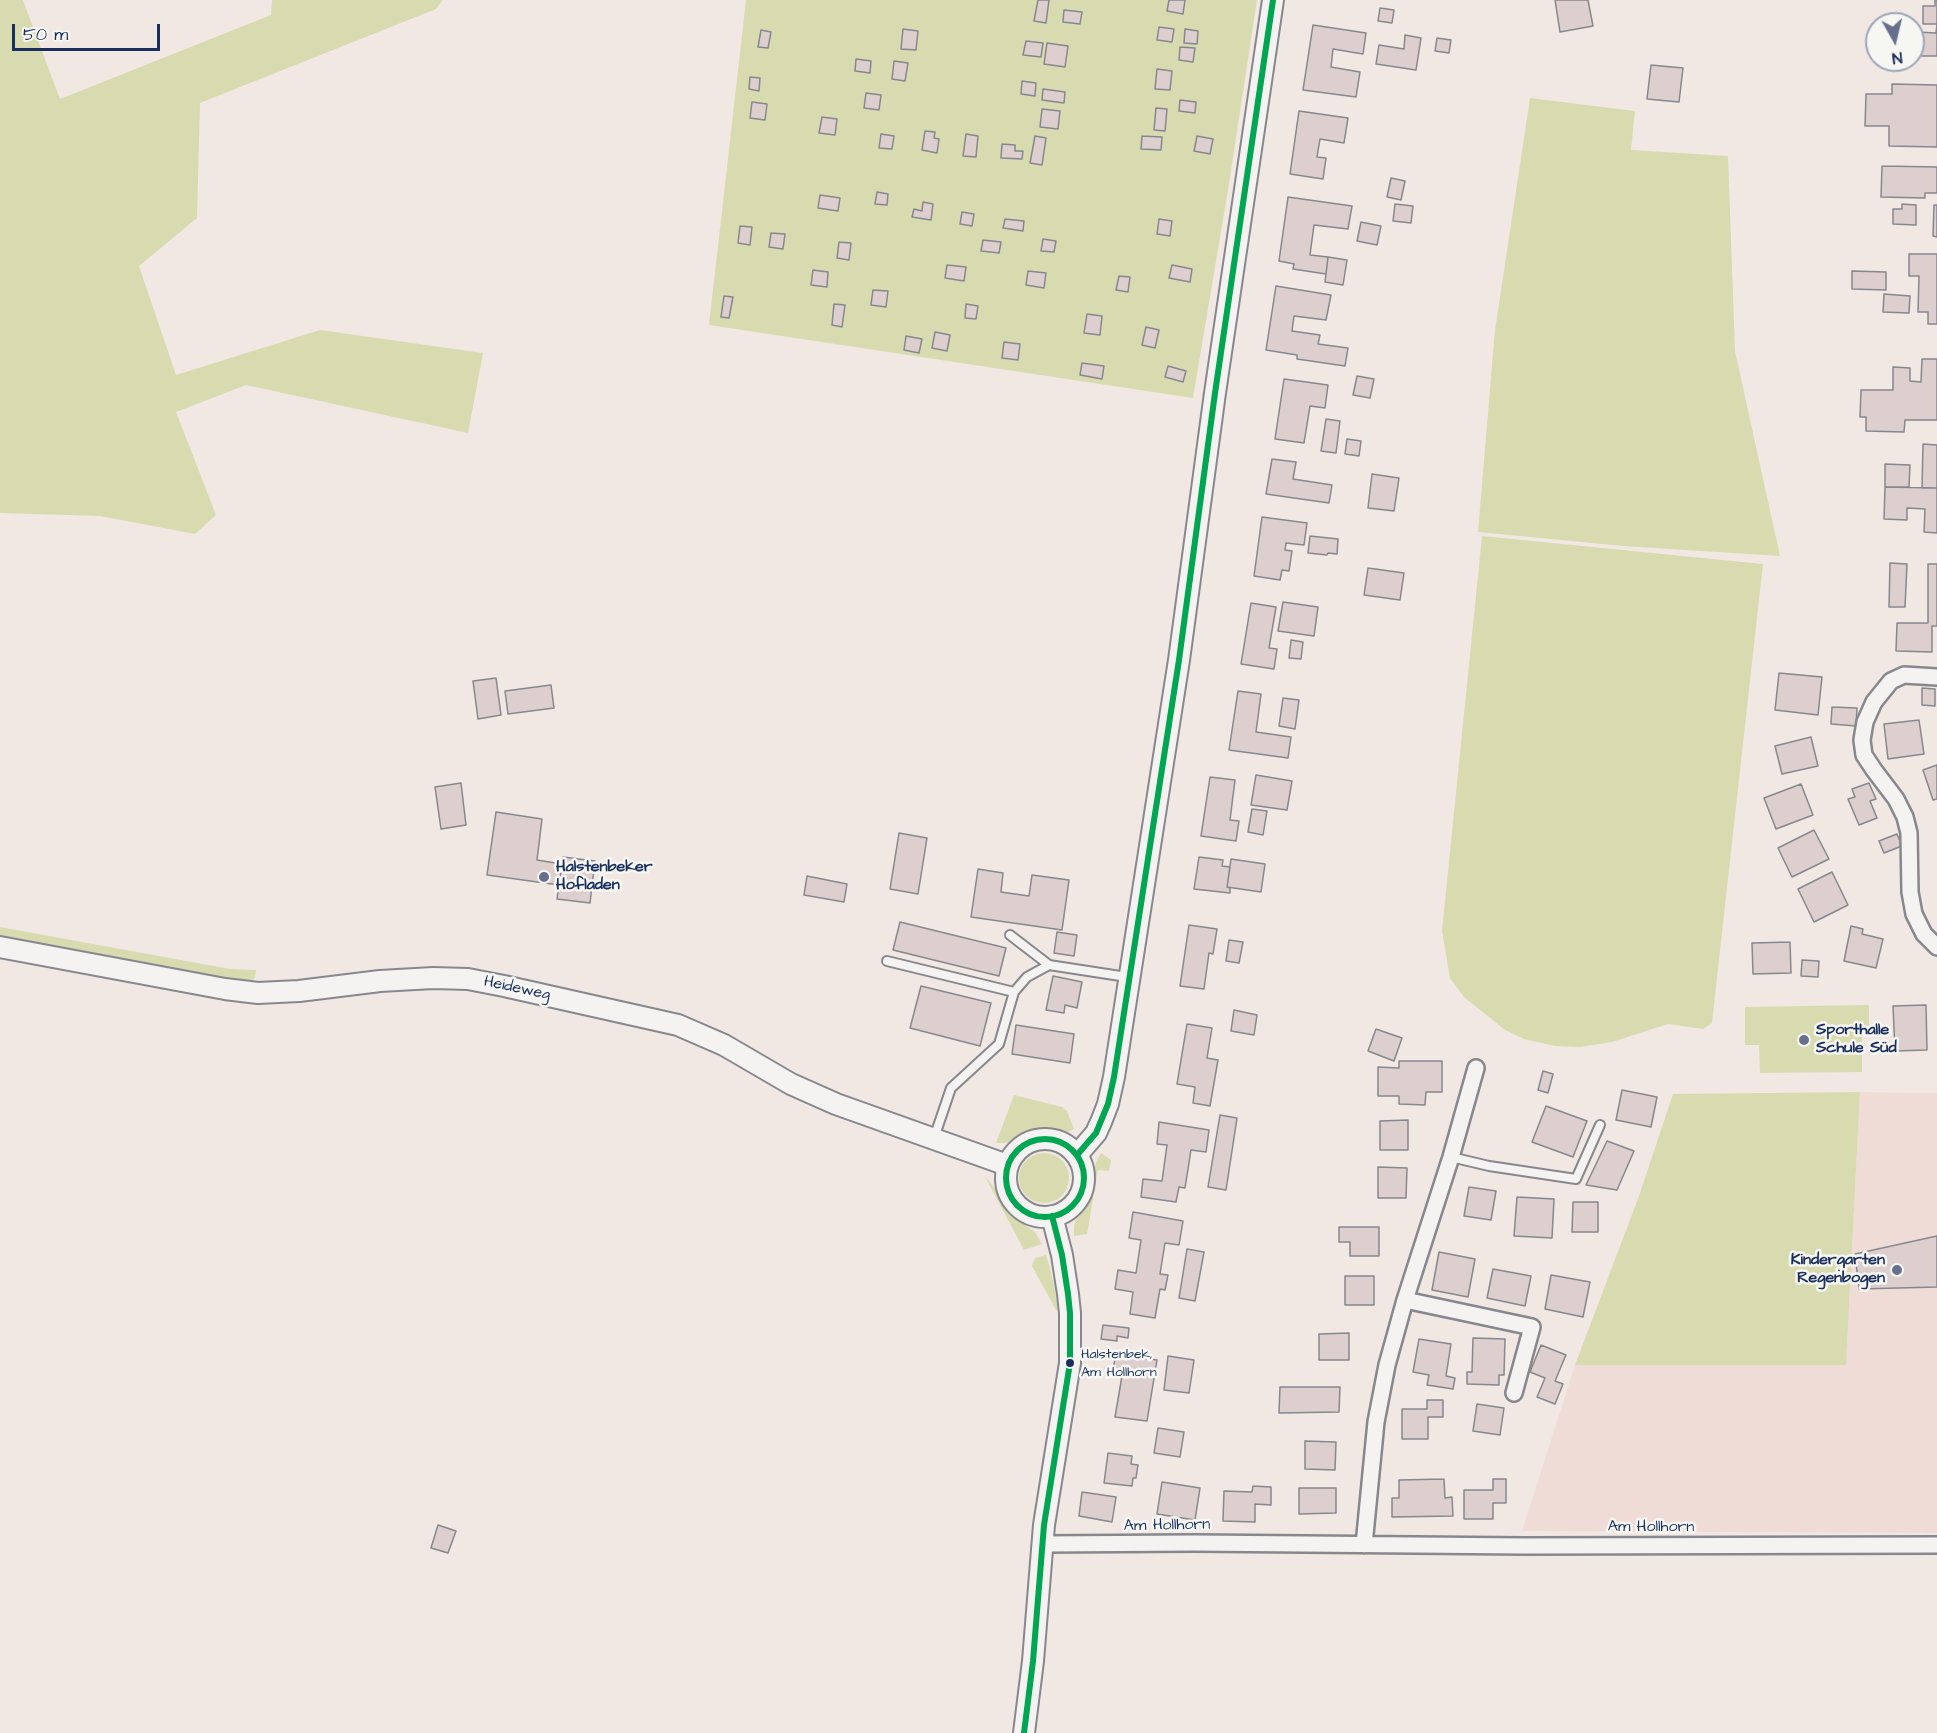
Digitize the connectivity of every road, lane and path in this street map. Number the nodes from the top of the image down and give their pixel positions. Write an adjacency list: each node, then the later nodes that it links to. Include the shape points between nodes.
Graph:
1 (1273, 0): 8 (street, via 1179,660)
2 (1937, 677): 5 (street, via 1904,675 1891,681 1874,702 1862,740 1864,755 1905,817 1914,914 1924,934)
3 (1010, 935): 7 (lane)
4 (0, 947): 12 (street, Heideweg, via 258,993 433,978 504,986 678,1025 836,1104)
5 (1937, 947)
6 (886, 961): 9 (lane)
7 (1049, 965): 8 (lane); 9 (lane, via 1027,977)
8 (1129, 977): 13 (street, via 1108,1104 1096,1133)
9 (1014, 992): 12 (lane, via 999,1044 951,1088)
10 (1476, 1068): 14 (street)
11 (1600, 1125): 14 (lane, via 1576,1179)
12 (934, 1138): 15 (street, Heideweg)
13 (1077, 1155): 15 (street, via 1067,1145 1040,1141 1026,1144); 16 (street, via 1083,1167 1081,1195 1074,1205)
14 (1451, 1157): 17 (street)
15 (1007, 1165): 16 (street, via 1007,1190 1013,1203 1024,1212)
16 (1052, 1216): 19 (street, via 1068,1294 1071,1343)
17 (1406, 1300): 18 (street, via 1532,1327); 20 (street, via 1379,1404)
18 (1514, 1393)
19 (1043, 1544): 20 (street, Am Hollhorn); 22 (street)
20 (1364, 1545): 21 (street, Am Hollhorn)
21 (1937, 1545)
22 (1024, 1733)

